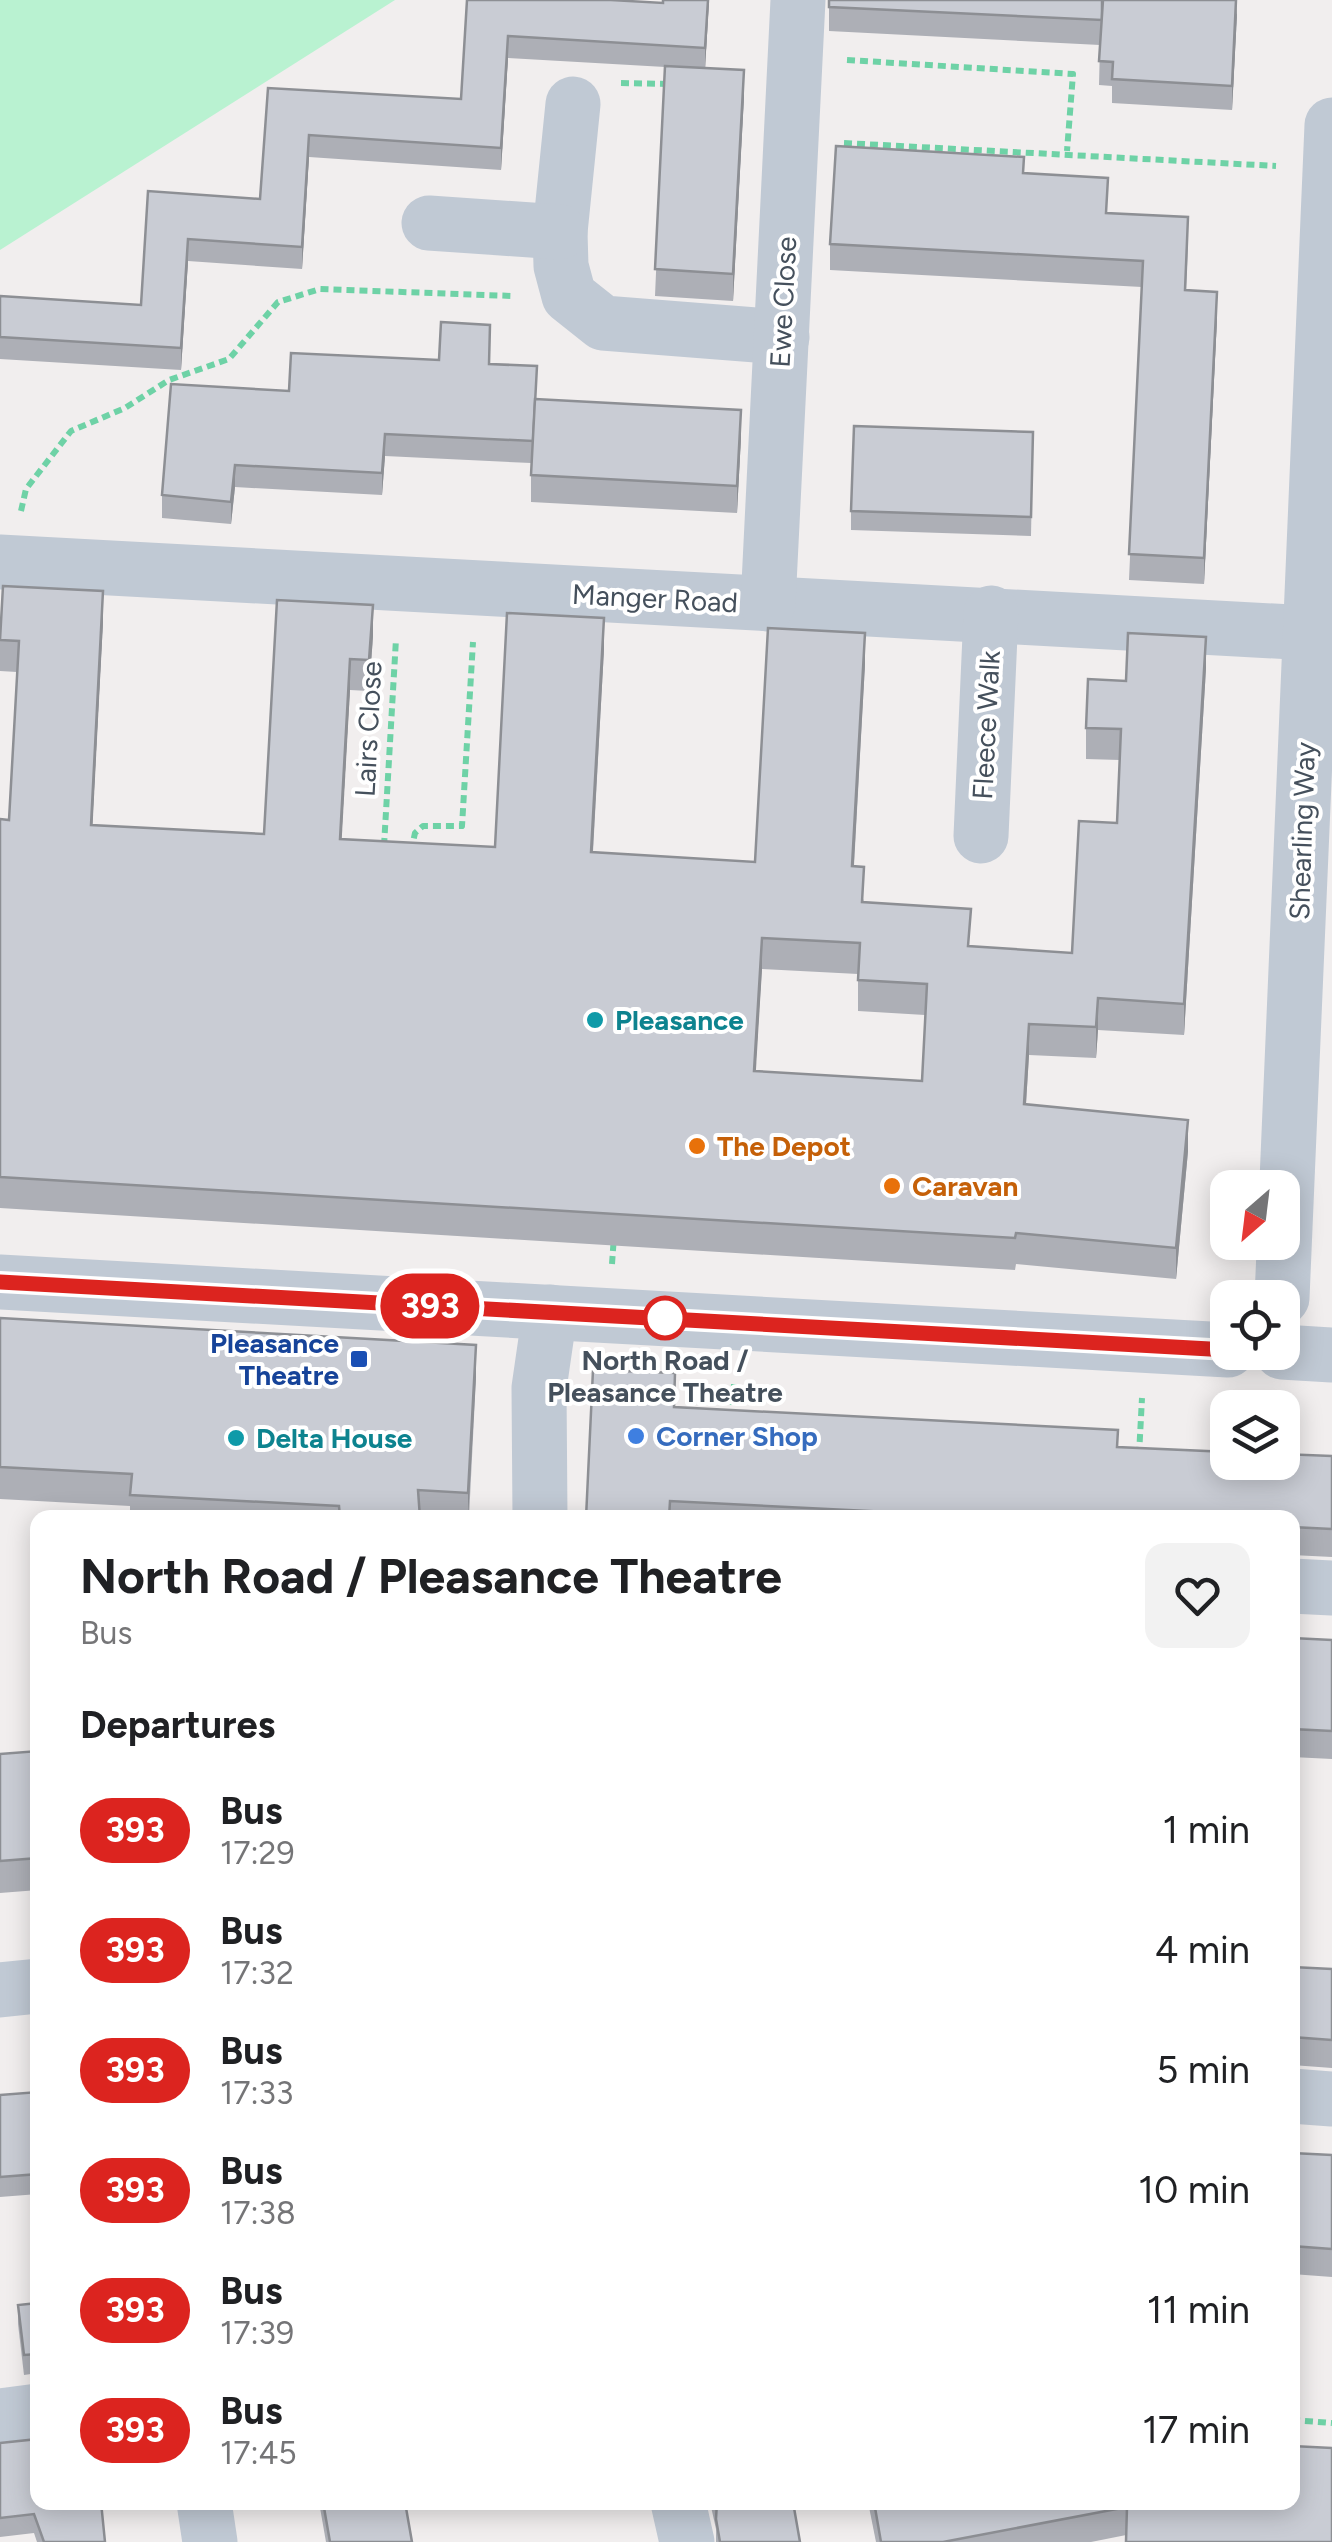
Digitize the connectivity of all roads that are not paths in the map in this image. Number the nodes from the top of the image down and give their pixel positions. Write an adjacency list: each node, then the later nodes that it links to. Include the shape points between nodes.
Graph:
1 (798, 0): 7 (street, Ewe Close)
2 (573, 104): 6 (street)
3 (1331, 147): 5 (street, Shearling Way)
4 (430, 223): 6 (street)
5 (1330, 225): 11 (street, Shearling Way)
6 (560, 232): 7 (street, via 569,296 603,322)
7 (782, 337): 9 (street, Ewe Close)
8 (5, 561): 9 (street, Manger Road)
9 (768, 604): 10 (street, Manger Road)
10 (991, 614): 11 (street, Manger Road); 12 (street, Fleece Walk)
11 (1310, 632): 13 (street, Shearling Way)
12 (981, 836)
13 (1283, 1280)
14 (0, 1282): 15 (street)
15 (550, 1312): 16 (street); 19 (street, via 539,1388)
16 (1210, 1349)
17 (1300, 1353): 18 (street)
18 (1332, 1355)
19 (540, 1510)
20 (1300, 1586): 21 (street)
21 (1332, 1588)
22 (30, 1987): 23 (street)
23 (0, 1990)
24 (1300, 2096): 25 (street)
25 (1332, 2098)
26 (30, 2412): 27 (street)
27 (0, 2416)
28 (205, 2510): 30 (street)
29 (680, 2510): 31 (street)
30 (210, 2542)
31 (686, 2542)

